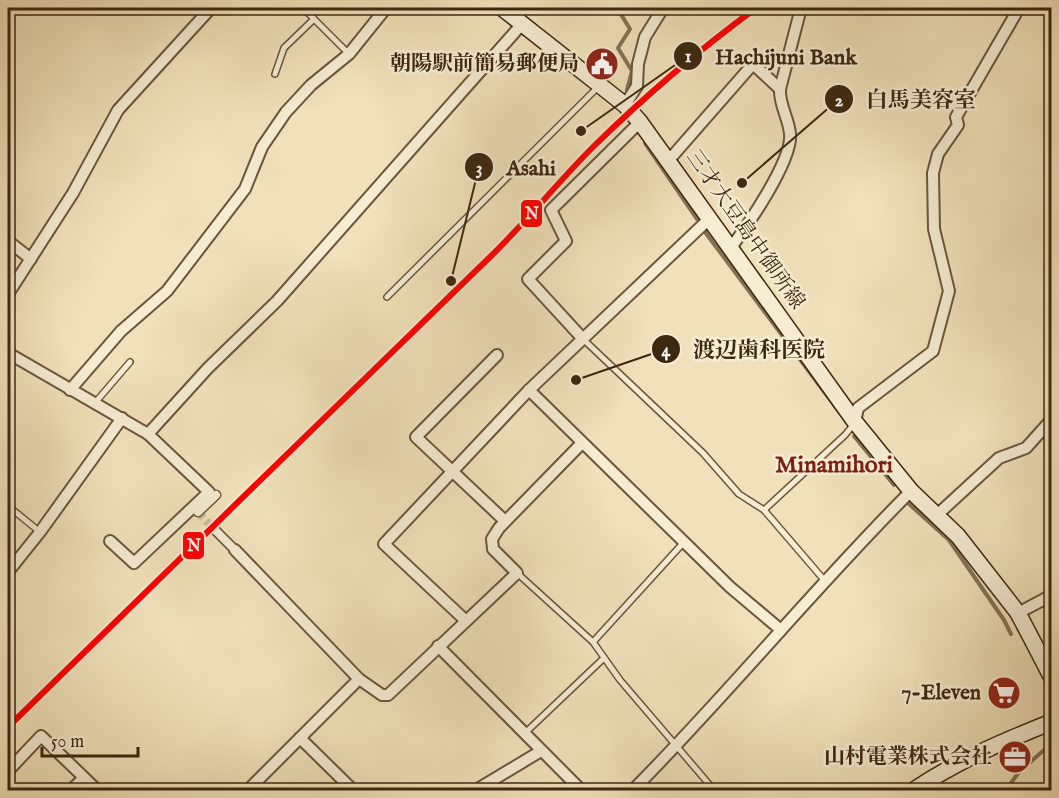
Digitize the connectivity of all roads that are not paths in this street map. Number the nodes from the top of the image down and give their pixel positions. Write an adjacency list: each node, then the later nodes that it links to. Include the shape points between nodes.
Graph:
1 (211, 8): 20 (street, via 118,110)
2 (386, 8): 10 (street)
3 (502, 8): 9 (main road, 三才大豆島中御所線)
4 (663, 8): 14 (street, via 645,37 637,86)
5 (801, 8): 13 (street)
6 (1019, 8): 32 (street, via 957,117 958,125 938,154 933,173 934,229 949,291 933,351 858,408)
7 (305, 10): 8 (lane)
8 (314, 19): 10 (lane); 11 (lane, via 284,48)
9 (522, 24): 12 (main road, 三才大豆島中御所線); 33 (street, via 277,302 208,368)
10 (349, 54): 27 (street, via 286,112 262,147 245,189 167,291 121,331)
11 (274, 74)
12 (600, 85): 14 (main road, 三才大豆島中御所線); 22 (lane)
13 (780, 89): 16 (street, via 753,64); 19 (street, via 790,135 789,149 752,220)
14 (625, 105): 15 (main road, 三才大豆島中御所線)
15 (640, 122): 16 (main road, 三才大豆島中御所線); 23 (street, via 551,210 566,241 528,279)
16 (669, 160): 17 (main road, 三才大豆島中御所線)
17 (708, 220): 19 (main road, 三才大豆島中御所線); 23 (street)
18 (8, 242): 20 (street)
19 (730, 249): 32 (main road, 三才大豆島中御所線)
20 (31, 260): 21 (street)
21 (8, 294)
22 (387, 297)
23 (583, 339): 28 (street); 39 (lane, via 703,453 739,494)
24 (8, 353): 27 (street)
25 (497, 355): 35 (street, via 416,437)
26 (130, 362): 29 (lane)
27 (70, 390): 29 (street)
28 (529, 390): 34 (street); 35 (street)
29 (94, 404): 30 (street)
30 (122, 418): 33 (street); 44 (street)
31 (1052, 419): 41 (street, via 1026,448 999,458)
32 (855, 422): 36 (main road, 三才大豆島中御所線); 39 (lane)
33 (148, 434): 45 (street, via 209,492 134,563)
34 (581, 444): 42 (street); 46 (street)
35 (452, 471): 42 (street); 53 (street, via 384,544)
36 (912, 491): 41 (main road, 三才大豆島中御所線); 50 (street)
37 (216, 495): 40 (street)
38 (8, 506): 44 (lane)
39 (764, 510): 50 (lane)
40 (198, 512)
41 (937, 515): 52 (main road, 三才大豆島中御所線)
42 (505, 521): 49 (street, via 492,539 493,549)
43 (216, 531): 47 (street)
44 (40, 532): 48 (street)
45 (110, 541)
46 (685, 541): 54 (street, via 730,587); 55 (lane)
47 (235, 550): 59 (street)
48 (8, 572)
49 (517, 573): 53 (street); 55 (lane)
50 (825, 581): 54 (street)
51 (1052, 595): 52 (street)
52 (1018, 613): 58 (main road, 三才大豆島中御所線)
53 (465, 621): 56 (street)
54 (781, 630): 63 (street)
55 (593, 642): 57 (lane)
56 (438, 646): 59 (street, via 388,696); 61 (street)
57 (603, 658): 61 (lane); 63 (lane)
58 (1052, 678)
59 (359, 679): 62 (street)
60 (1052, 722): 75 (main road, via 992,746)
61 (524, 734): 64 (street)
62 (300, 738): 69 (street); 70 (street)
63 (677, 746): 73 (street); 74 (lane)
64 (541, 751): 71 (street); 72 (street)
65 (8, 771): 66 (street, via 41,736)
66 (84, 777): 67 (street); 68 (street)
67 (71, 790)
68 (97, 790)
69 (248, 790)
70 (353, 790)
71 (476, 790)
72 (581, 790)
73 (633, 790)
74 (714, 790)
75 (914, 790)

